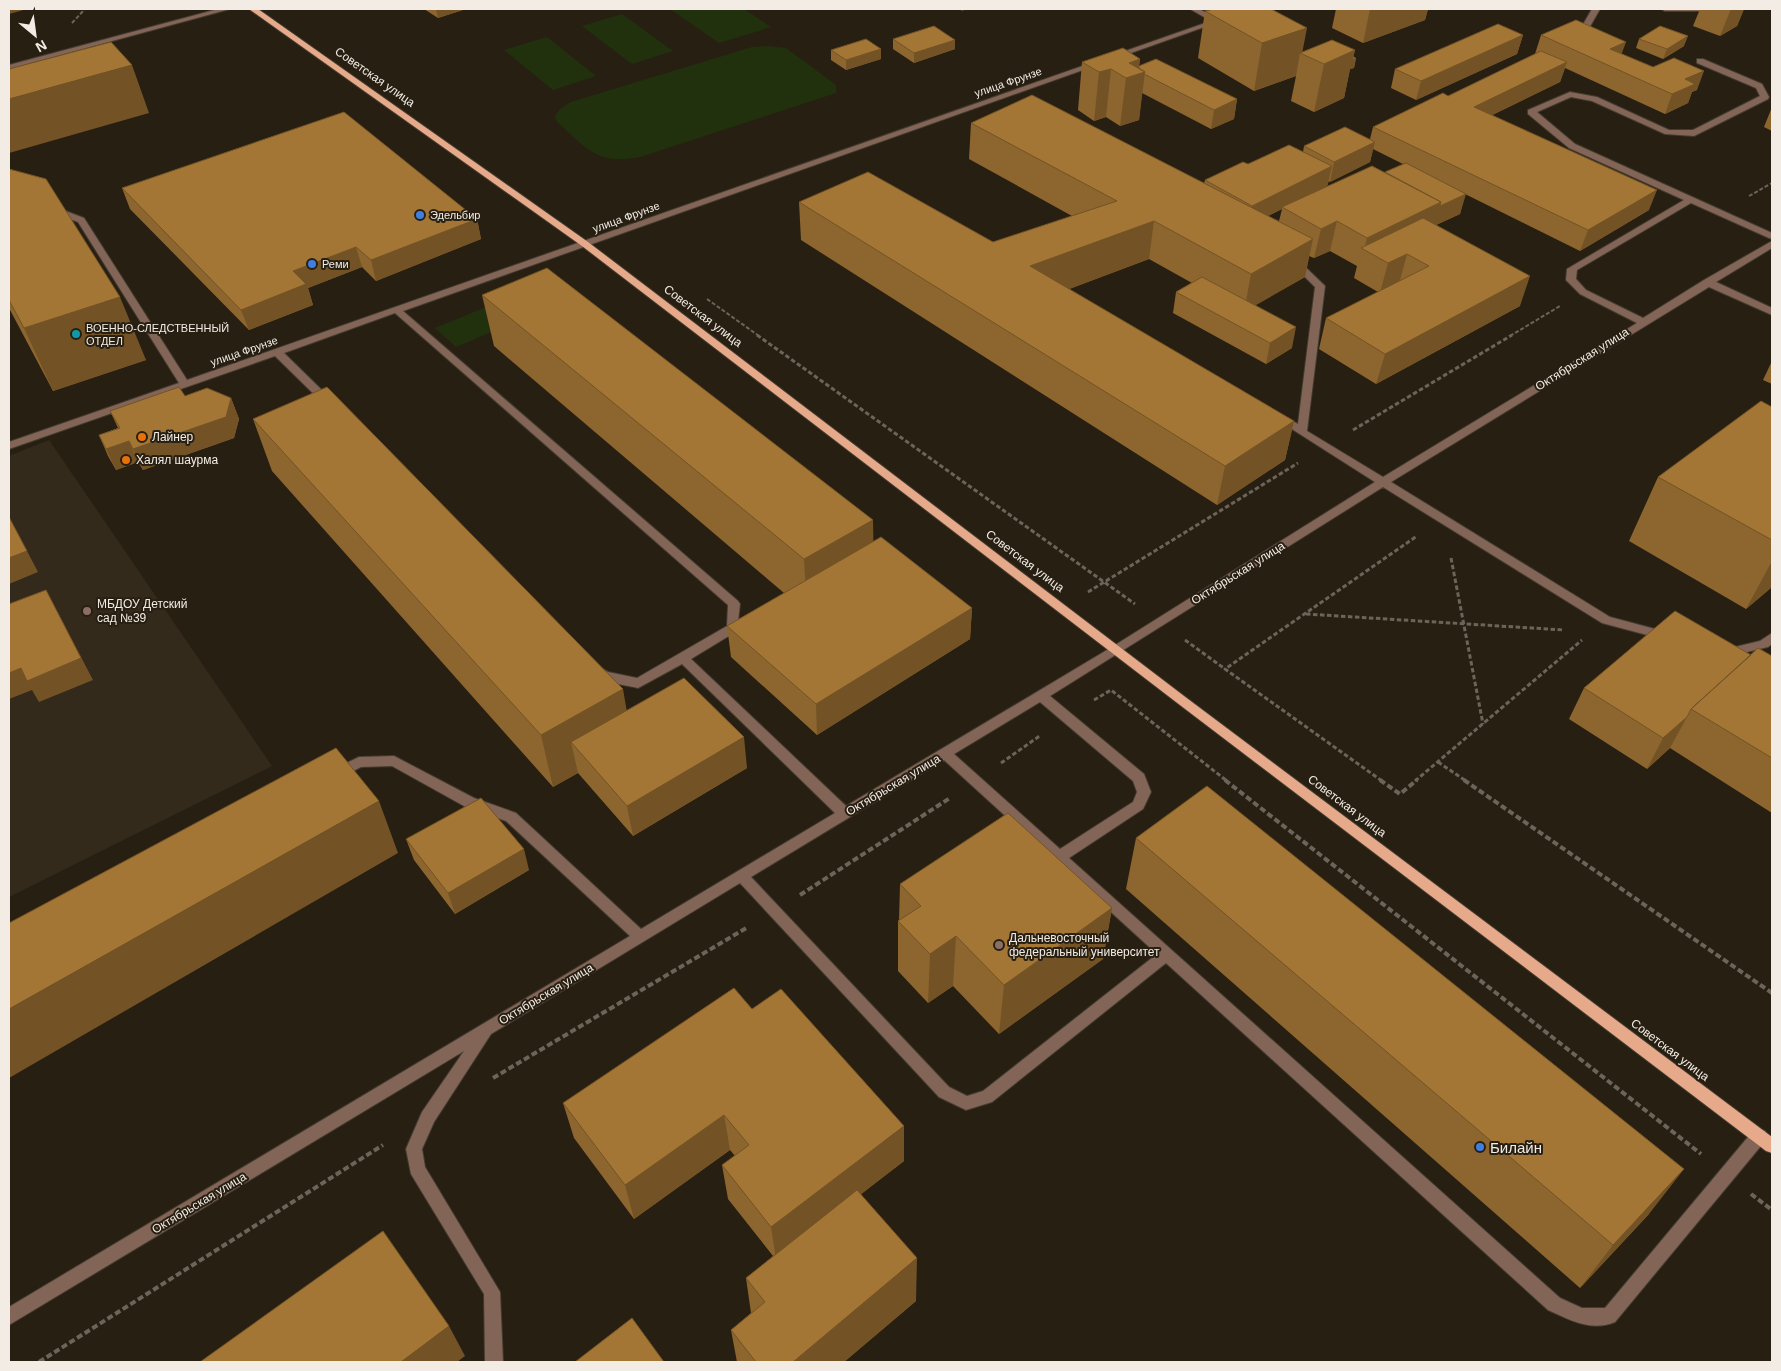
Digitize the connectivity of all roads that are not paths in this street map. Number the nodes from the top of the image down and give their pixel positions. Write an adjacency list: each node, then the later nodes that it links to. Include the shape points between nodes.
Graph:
1 (226, 9): 11 (street)
2 (253, 9): 17 (main road, Советская улица)
3 (1194, 9): 8 (street)
4 (1251, 9): 8 (street, улица Фрунзе)
5 (1596, 9): 9 (street)
6 (1665, 9): 7 (street)
7 (1721, 9)
8 (1217, 21): 12 (street, улица Фрунзе)
9 (1585, 28)
10 (1700, 61): 14 (street, via 1760,86 1765,97 1694,133 1668,132 1594,99 1570,94 1531,112 1572,146)
11 (9, 67)
12 (1003, 95): 13 (street); 17 (street, улица Фрунзе)
13 (1020, 105)
14 (1692, 199): 16 (street); 23 (street, via 1572,269 1571,280 1583,292)
15 (40, 214): 25 (street, via 63,213 81,220)
16 (1772, 236)
17 (585, 244): 21 (street, улица Фрунзе); 33 (main road, Советская улица)
18 (1772, 244): 20 (street, Октябрьская улица)
19 (1282, 254): 28 (street, via 1298,264 1320,286)
20 (1708, 282): 22 (street); 23 (street, Октябрьская улица)
21 (397, 310): 24 (street, улица Фрунзе); 35 (street, via 734,604 733,628)
22 (1772, 312)
23 (1643, 322): 30 (street, Октябрьская улица)
24 (277, 352): 25 (street, улица Фрунзе); 27 (street)
25 (184, 383): 29 (street, улица Фрунзе)
26 (1268, 411): 28 (street)
27 (340, 414)
28 (1302, 431): 30 (street)
29 (9, 446)
30 (1385, 481): 32 (street, via 1606,620); 33 (street, Октябрьская улица)
31 (1772, 637): 34 (street, via 1764,644 1727,653)
32 (1680, 640)
33 (1116, 650): 37 (street, Октябрьская улица); 46 (main road, Советская улица)
34 (1718, 650)
35 (682, 658): 36 (street, via 638,683 604,676); 40 (street)
36 (590, 663)
37 (1040, 695): 38 (street, Октябрьская улица); 41 (street, via 1140,778 1144,792 1138,805)
38 (944, 753): 40 (street, Октябрьская улица); 41 (street)
39 (324, 781): 43 (street, via 358,762 394,761 469,802 511,817)
40 (845, 814): 42 (street, Октябрьская улица)
41 (1059, 857): 44 (street)
42 (742, 876): 43 (street, Октябрьская улица); 44 (street, via 944,1092 966,1103 987,1097)
43 (641, 937): 45 (street, Октябрьская улица)
44 (1166, 955): 46 (street, via 1554,1304 1581,1317 1609,1316)
45 (487, 1030): 48 (street, Октябрьская улица); 49 (street, via 428,1117 414,1149 417,1169 492,1292)
46 (1759, 1136): 47 (main road, Советская улица)
47 (1772, 1146)
48 (9, 1317)
49 (494, 1362)

